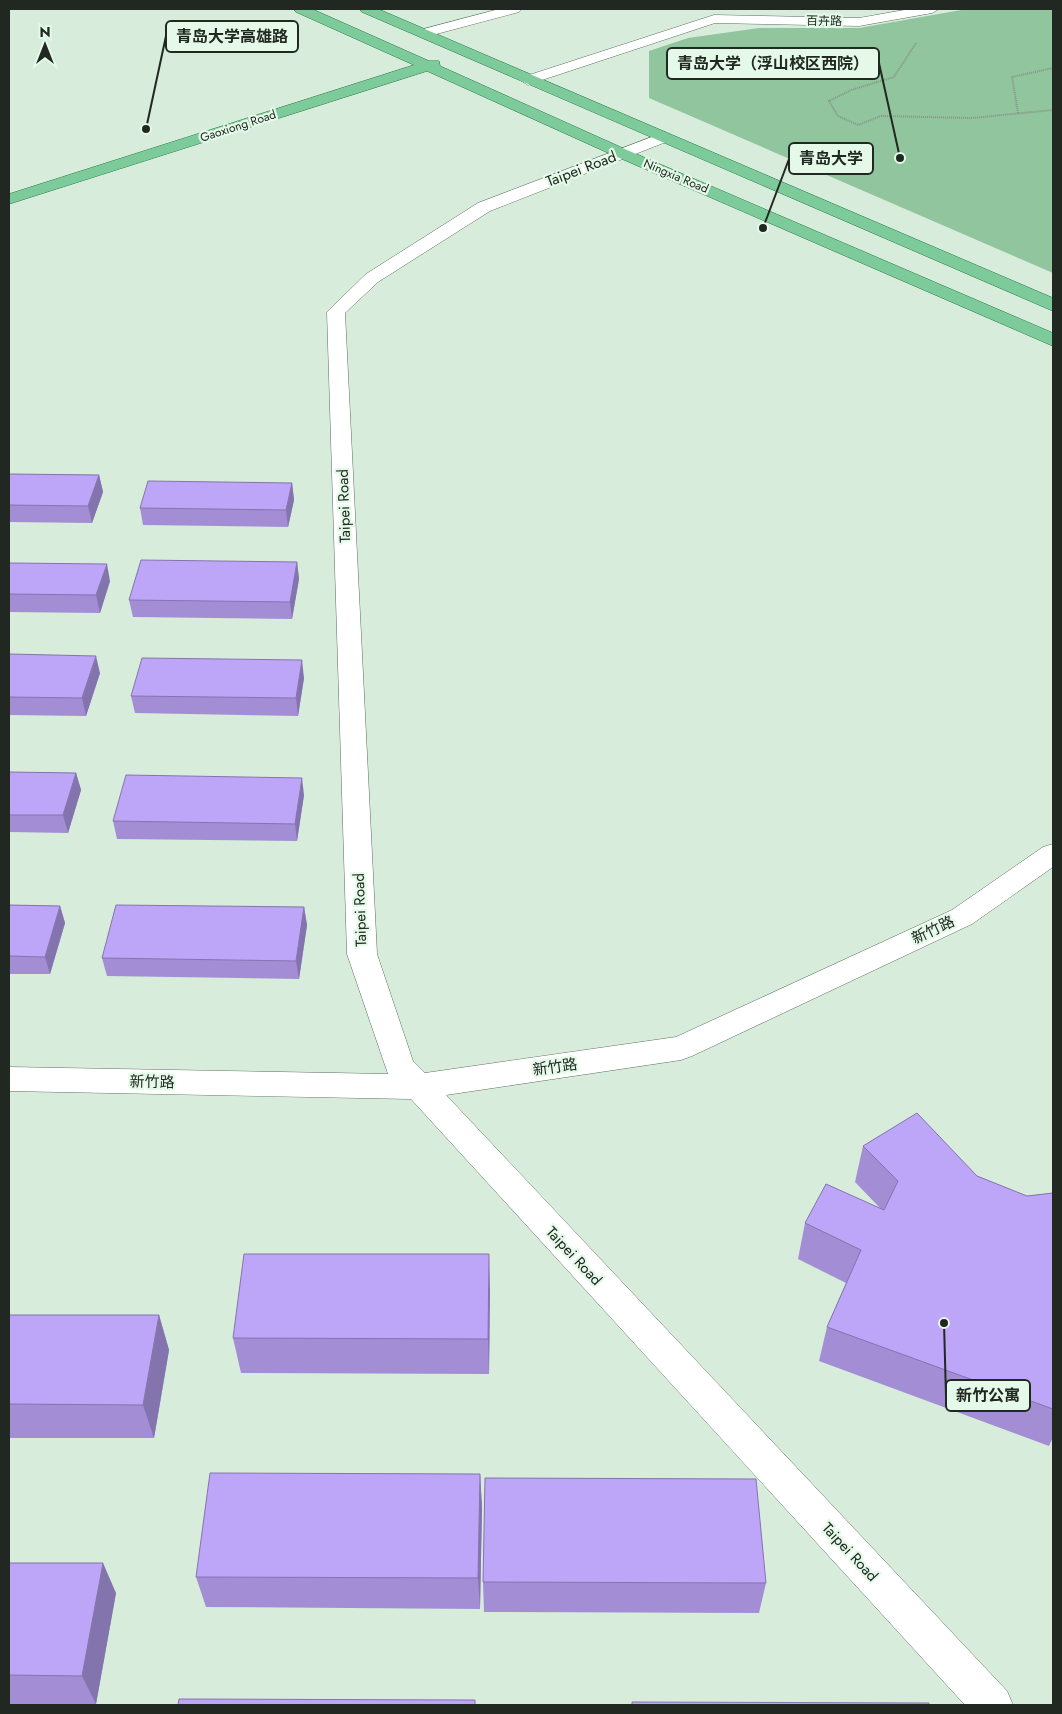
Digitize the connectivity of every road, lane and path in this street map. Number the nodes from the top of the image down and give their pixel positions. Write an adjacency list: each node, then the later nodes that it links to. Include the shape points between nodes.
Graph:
1 (301, 9): 10 (main road, Ningxia Road)
2 (367, 9): 8 (main road)
3 (514, 9): 8 (street)
4 (932, 9): 6 (street, 百卉路)
5 (687, 11): 7 (street, 百卉路)
6 (906, 14): 7 (street, 百卉路, via 859,22); 14 (path, via 928,24 923,35 894,77 851,90 829,101 838,116 858,125 881,116 972,118)
7 (714, 19): 12 (street, 百卉路)
8 (425, 33): 9 (main road)
9 (466, 53): 10 (main road, Gaoxiong Road); 12 (main road)
10 (427, 67): 16 (main road, Ningxia Road); 17 (main road, Gaoxiong Road)
11 (1053, 68): 14 (path, via 1012,77)
12 (528, 80): 15 (main road)
13 (1053, 110): 14 (path)
14 (1018, 113)
15 (664, 138): 16 (street, Taipei Road); 18 (main road)
16 (621, 153): 19 (main road, Ningxia Road); 22 (street, Taipei Road, via 484,207 372,278 336,312 362,954 400,1067)
17 (9, 199)
18 (1053, 305)
19 (1053, 340)
20 (1053, 854): 22 (street, 新竹路, via 962,916 681,1048)
21 (9, 1078): 22 (street, 新竹路)
22 (417, 1087): 23 (street, Taipei Road)
23 (993, 1705)

